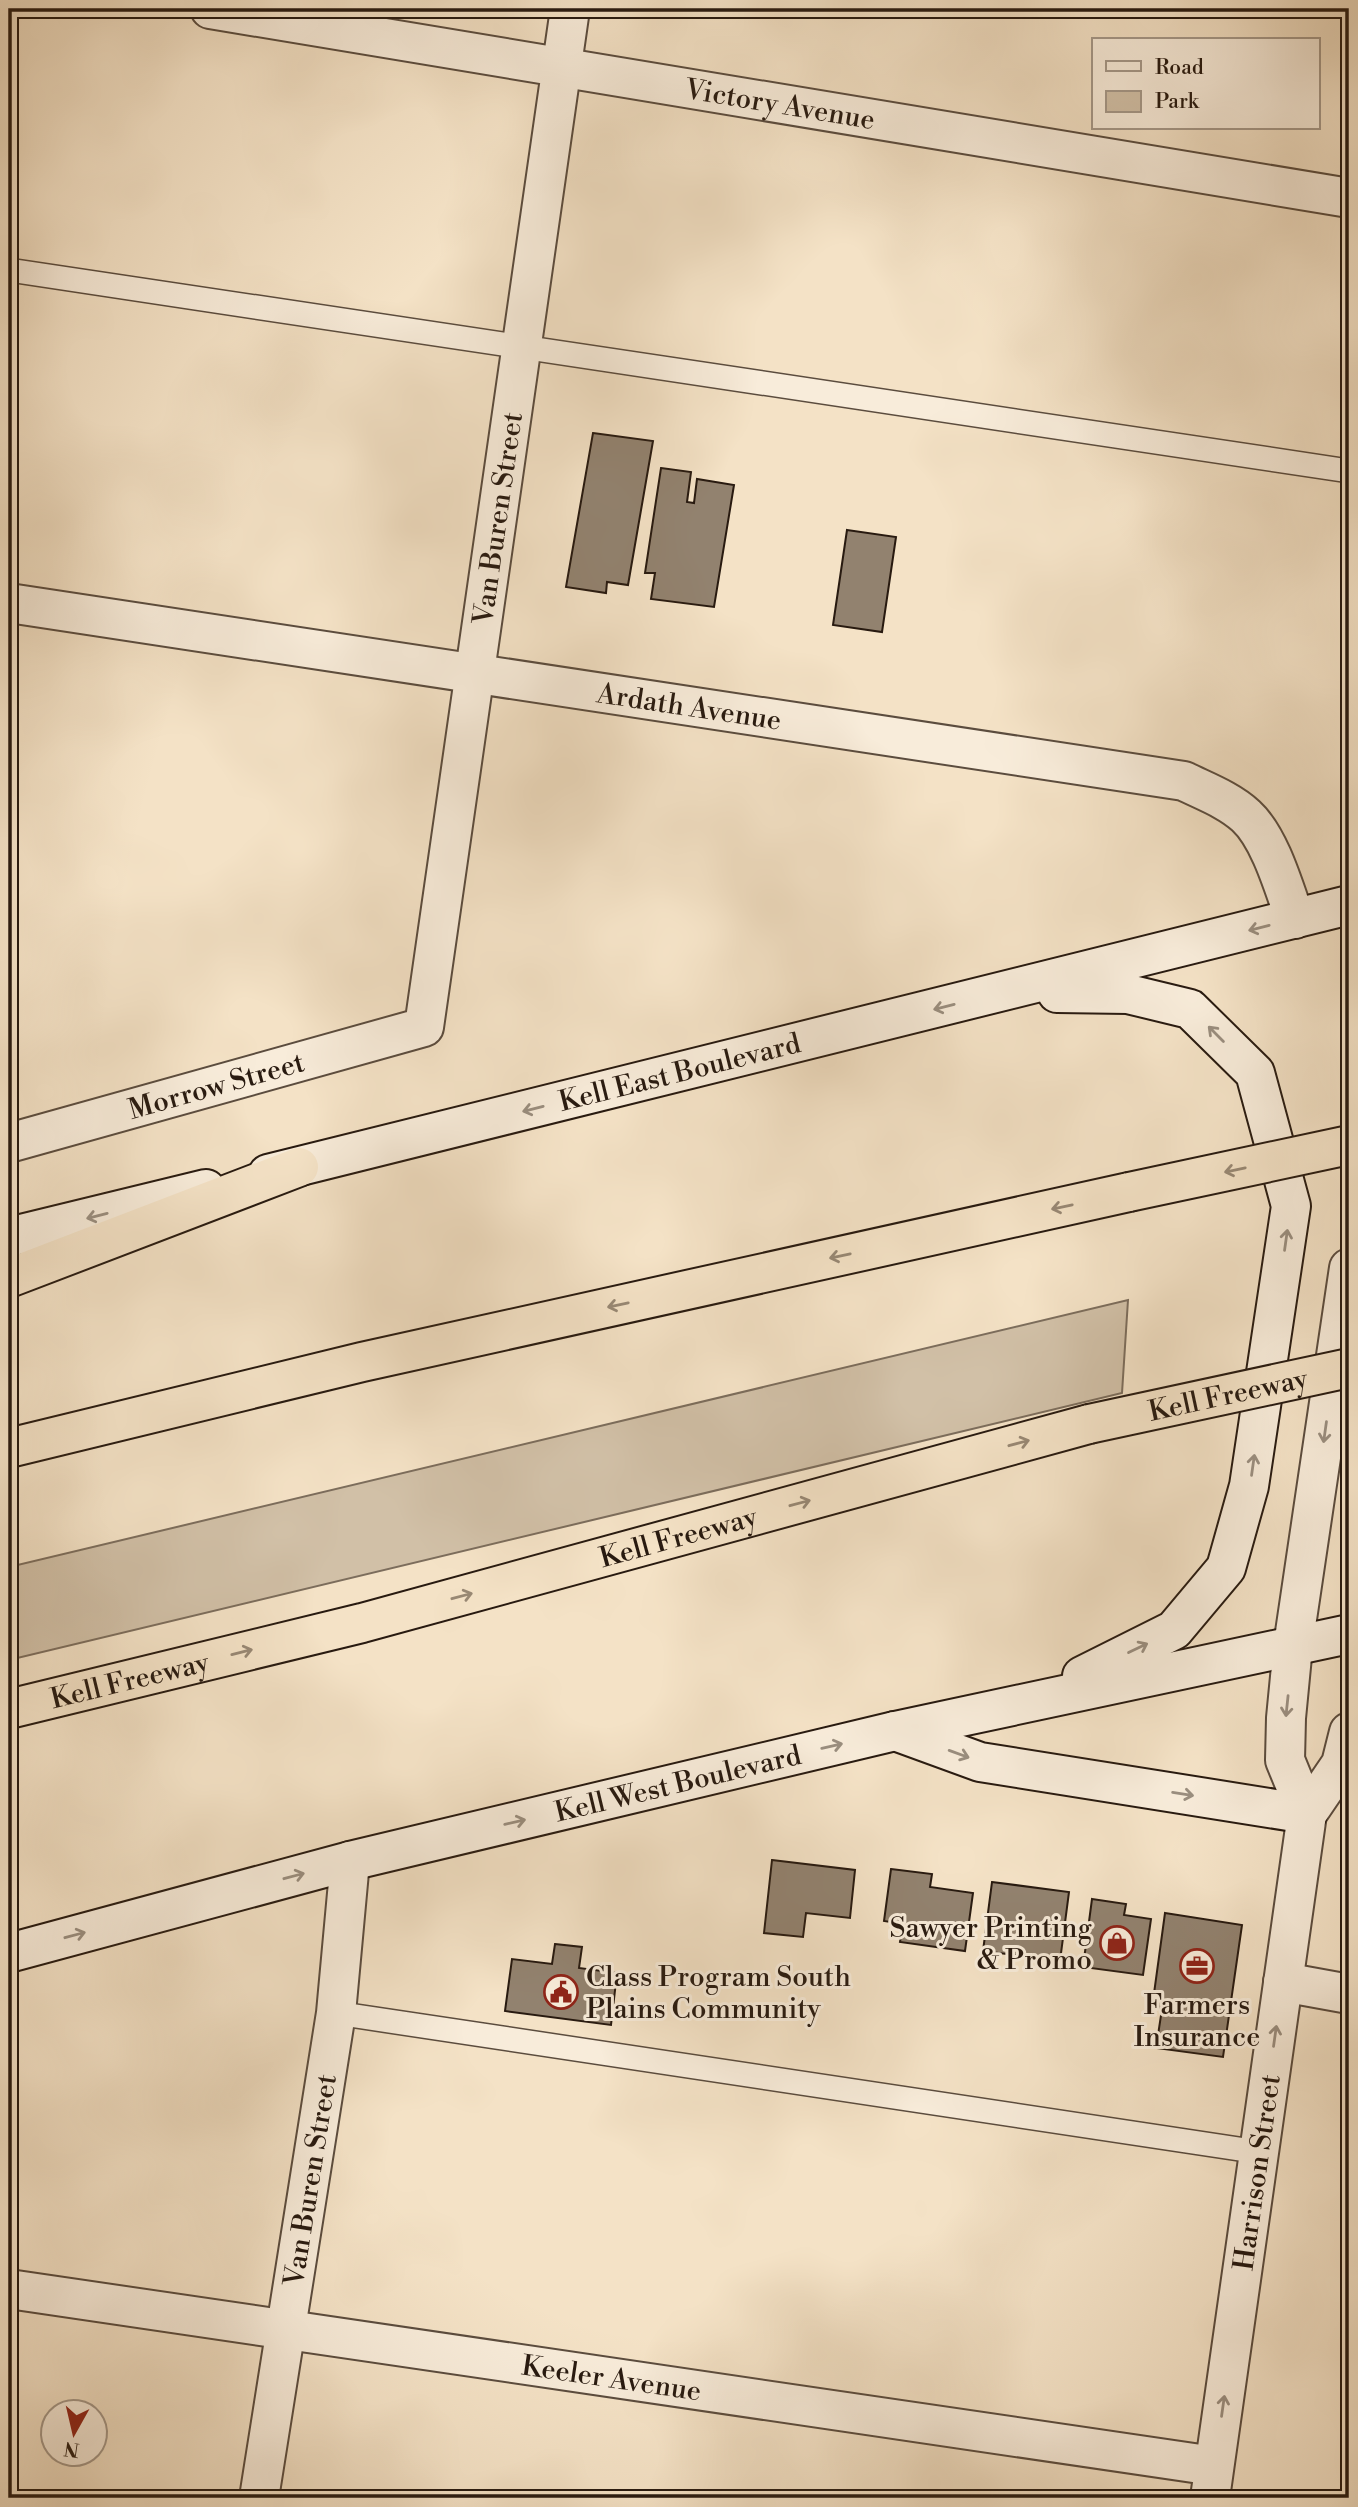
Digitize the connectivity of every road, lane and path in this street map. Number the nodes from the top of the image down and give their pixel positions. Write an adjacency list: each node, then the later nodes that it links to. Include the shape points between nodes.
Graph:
1 (210, 9): 3 (street, Victory Avenue)
2 (570, 9): 3 (street, Van Buren Street)
3 (562, 67): 4 (street, Victory Avenue); 6 (street, Van Buren Street)
4 (1349, 198)
5 (9, 270): 6 (lane)
6 (521, 347): 7 (lane); 9 (street, Van Buren Street)
7 (1349, 471)
8 (9, 603): 9 (street, Ardath Avenue)
9 (475, 672): 11 (street, Ardath Avenue, via 1184,781 1247,817 1271,855); 13 (street, Van Buren Street)
10 (1349, 905): 11 (street, Kell East Boulevard)
11 (1296, 919): 12 (street, Kell East Boulevard, one-way to 12)
12 (1002, 993): 16 (street, Kell East Boulevard, one-way to 16); 26 (street, one-way to 12, via 1174,1630 1226,1568 1250,1486 1291,1206 1255,1073 1190,1009 1128,994)
13 (424, 1027): 14 (street, Morrow Street)
14 (9, 1143)
15 (1349, 1145): 20 (highway, one-way to 20, bridge)
16 (299, 1167): 17 (street, Kell East Boulevard, one-way to 17); 19 (highway)
17 (9, 1237)
18 (1349, 1268): 25 (street, one-way to 25)
19 (9, 1278)
20 (362, 1362): 22 (highway); 23 (highway)
21 (1349, 1368): 27 (highway, Kell Freeway, one-way to 21, bridge, via 362,1623 1088,1424)
22 (9, 1420)
23 (9, 1448)
24 (1349, 1634): 25 (street, Kell West Boulevard)
25 (1293, 1646): 26 (street, Kell West Boulevard); 30 (street, one-way to 30, via 1285,1760)
26 (1033, 1700): 28 (street, Kell West Boulevard)
27 (9, 1709)
28 (895, 1731): 30 (street, one-way to 30, via 980,1762); 31 (street, Kell West Boulevard, one-way to 28)
29 (1349, 1732): 30 (street, Harrison Street, via 1341,1764)
30 (1307, 1814): 33 (street, Harrison Street)
31 (350, 1861): 32 (street, Kell West Boulevard, one-way to 31); 35 (street, Van Buren Street)
32 (9, 1952)
33 (1283, 1982): 34 (street); 36 (street, Harrison Street, one-way to 33)
34 (1349, 1994)
35 (336, 2013): 36 (lane); 38 (street, Van Buren Street)
36 (1259, 2152): 39 (street, Harrison Street, one-way to 36)
37 (9, 2289): 38 (street, Keeler Avenue)
38 (284, 2328): 39 (street, Keeler Avenue); 40 (street, Van Buren Street)
39 (1212, 2482)
40 (259, 2498)

